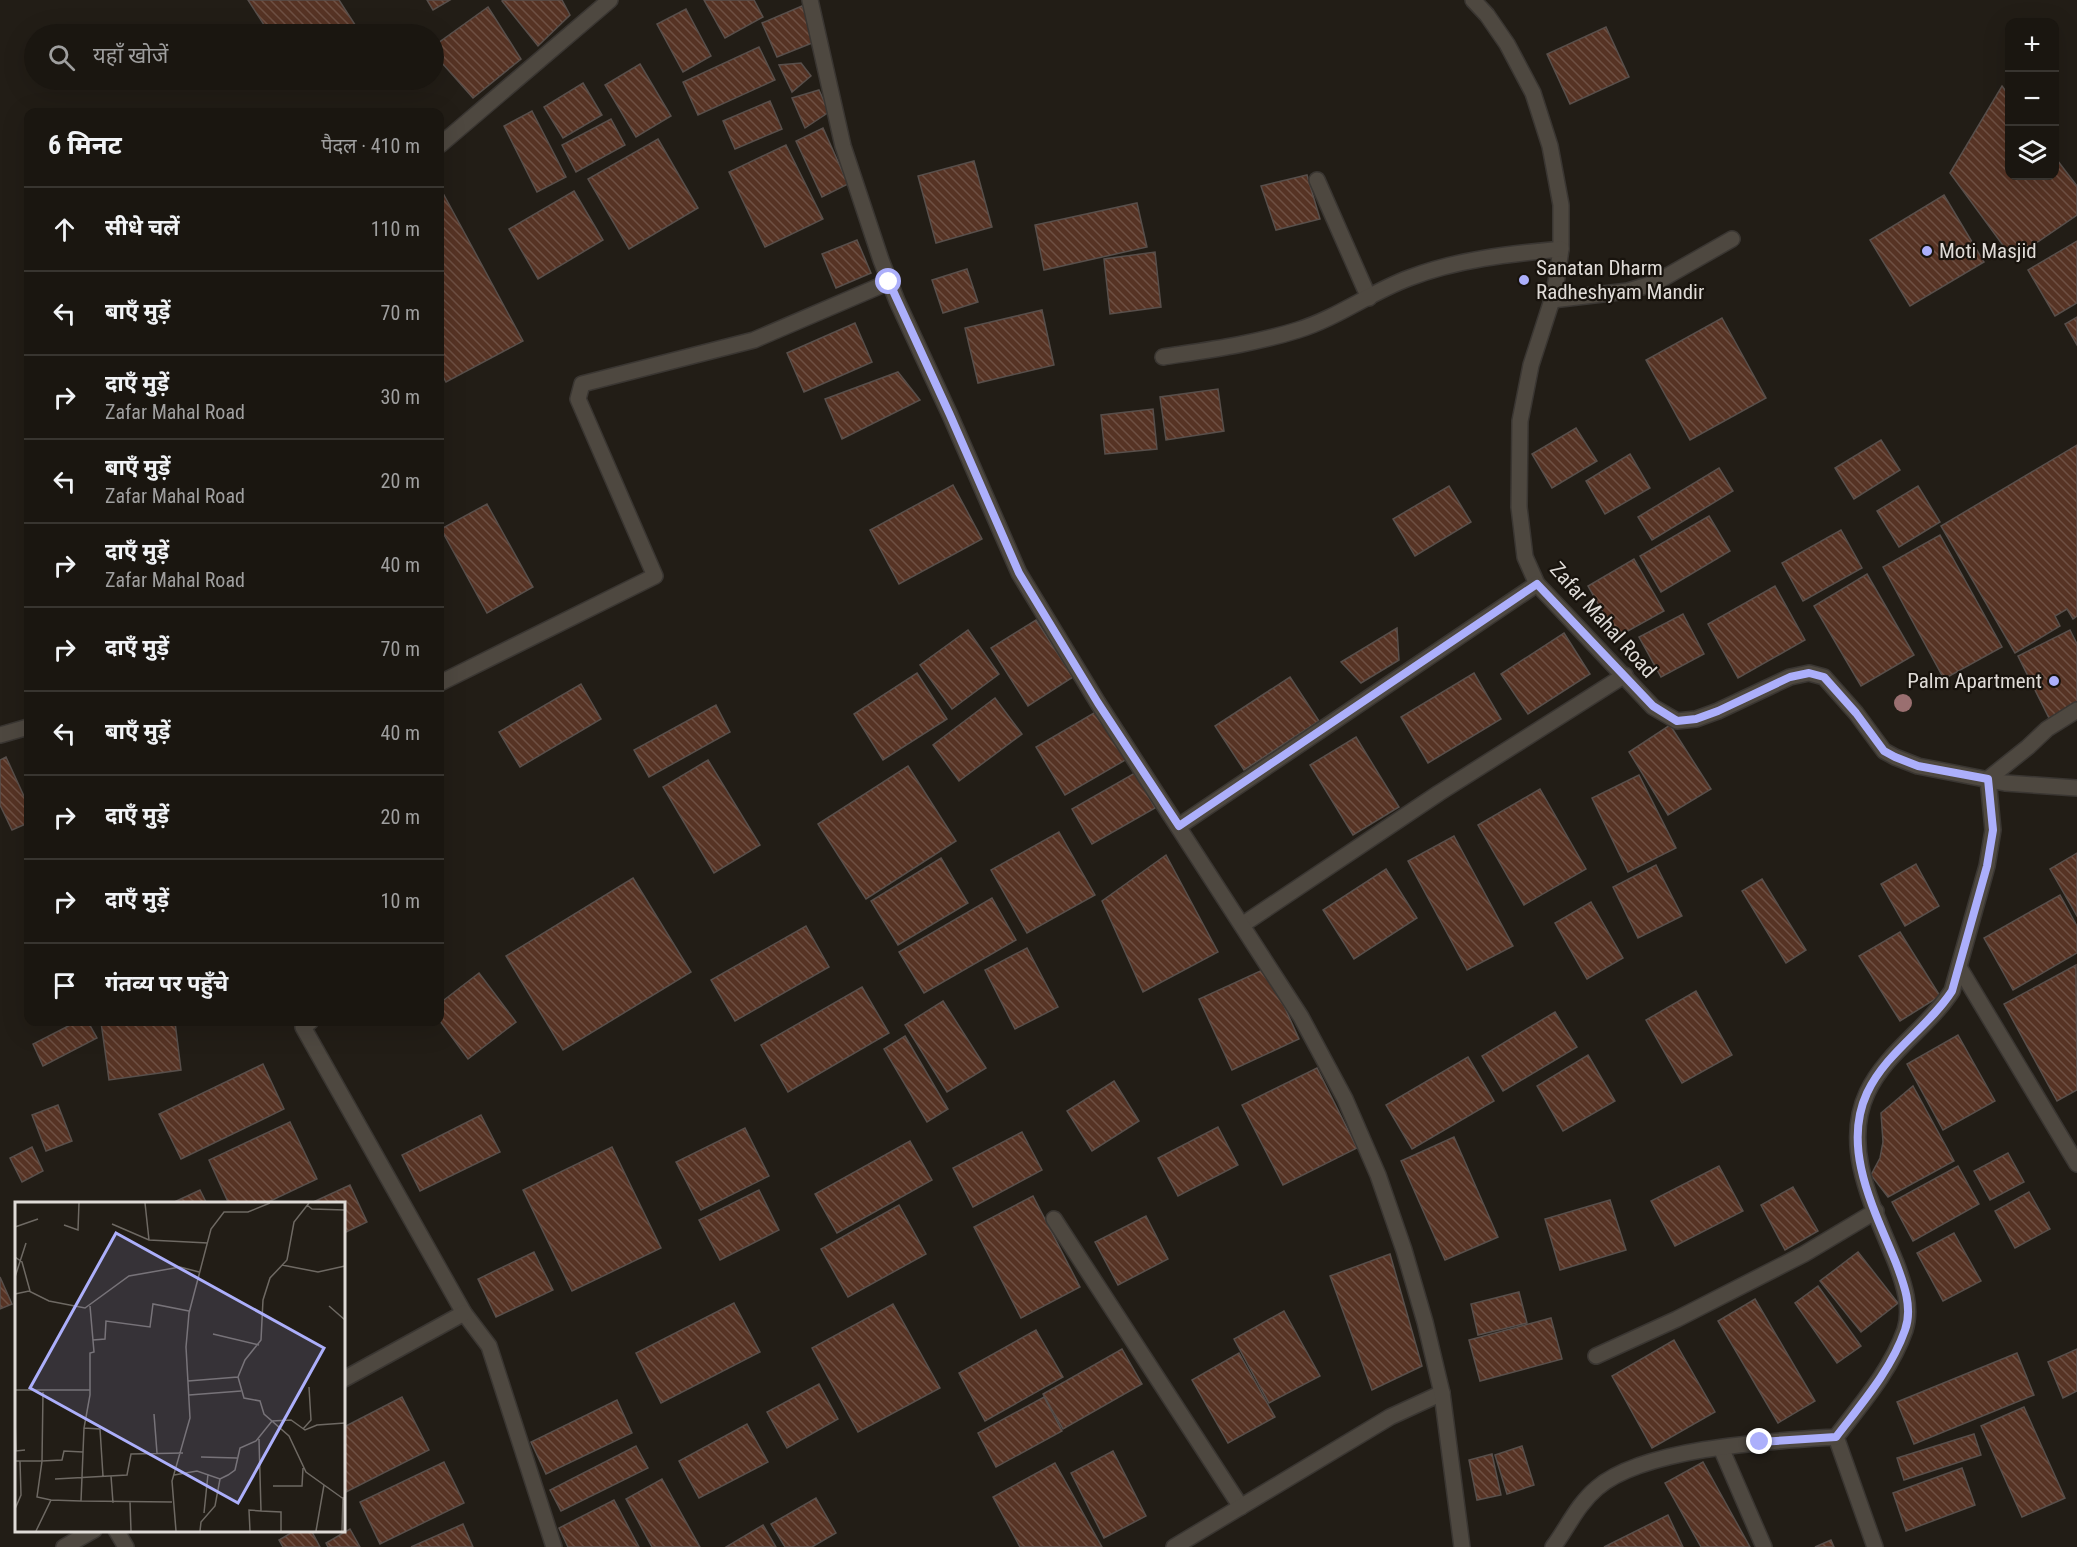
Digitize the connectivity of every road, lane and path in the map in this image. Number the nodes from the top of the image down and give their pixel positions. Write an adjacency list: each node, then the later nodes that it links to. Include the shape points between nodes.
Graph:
1 (610, 0): 4 (street)
2 (810, 0): 8 (street, via 843,146)
3 (1473, 0): 7 (street, Zafar Mahal Road, via 1507,44 1533,93 1550,146 1561,205)
4 (444, 142)
5 (1317, 180): 9 (street)
6 (1732, 239): 10 (street, via 1655,283 1628,291)
7 (1562, 249): 9 (street, via 1505,254 1444,266); 10 (street, Zafar Mahal Road)
8 (889, 282): 14 (street, via 754,340 582,384 578,399 655,576); 20 (street, via 1019,573)
9 (1369, 298): 11 (street, via 1299,330 1241,345)
10 (1552, 300): 12 (street, Zafar Mahal Road, via 1531,365 1520,421 1519,507 1525,557)
11 (1163, 357)
12 (1537, 584): 13 (street, Zafar Mahal Road); 20 (street)
13 (1625, 675): 18 (street, Zafar Mahal Road, via 1653,706 1677,721 1718,711 1790,677 1809,673 1824,677 1884,751 1918,766); 21 (street, via 1439,792)
14 (444, 681)
15 (2077, 710): 18 (street, via 2047,729)
16 (24, 728): 17 (street)
17 (0, 735)
18 (1988, 779): 19 (street, Zafar Mahal Road); 22 (street, via 1993,830)
19 (2077, 788)
20 (1179, 826): 21 (street)
21 (1242, 925): 30 (street, via 1312,1038 1345,1099 1378,1175 1404,1250)
22 (1959, 967): 24 (street); 25 (street, via 1952,991 1942,1006 1884,1066 1867,1093 1857,1149)
23 (304, 1026): 27 (street)
24 (2077, 1164)
25 (1876, 1211): 28 (street, via 1804,1254); 31 (street, via 1903,1281 1908,1306 1906,1328 1883,1375)
26 (1054, 1219): 33 (street)
27 (464, 1313): 29 (street); 38 (street, via 489,1346)
28 (1596, 1356)
29 (345, 1378)
30 (1442, 1393): 33 (street, via 1390,1418); 40 (street)
31 (1836, 1437): 32 (street); 43 (street)
32 (1721, 1448): 41 (street, via 1653,1461 1597,1488 1576,1510); 42 (street)
33 (1241, 1507): 39 (street)
34 (90, 1532): 36 (street)
35 (117, 1532): 37 (street)
36 (64, 1547)
37 (126, 1547)
38 (554, 1547)
39 (1174, 1547)
40 (1462, 1547)
41 (1553, 1547)
42 (1764, 1547)
43 (1875, 1547)

